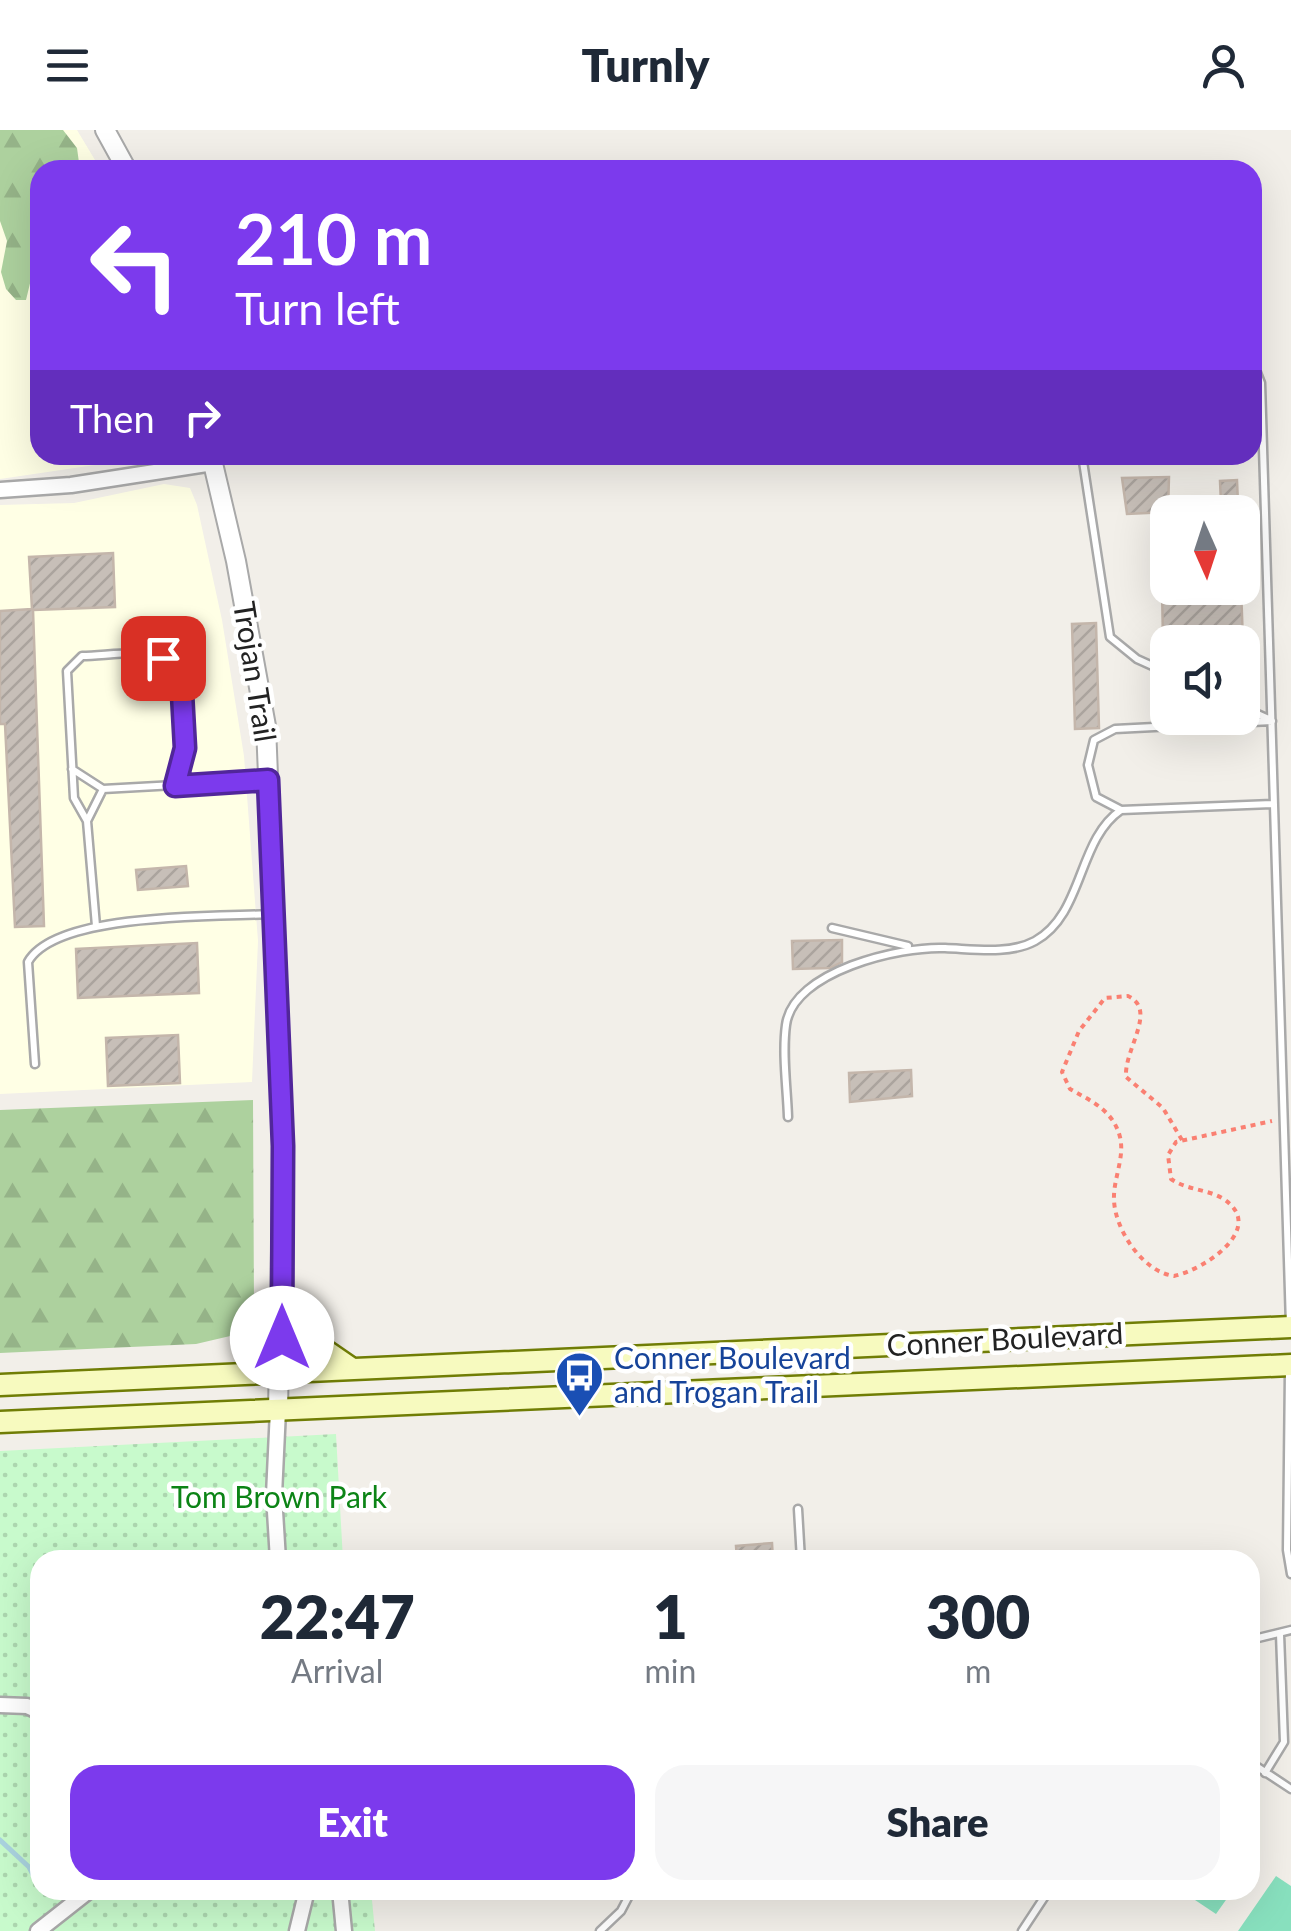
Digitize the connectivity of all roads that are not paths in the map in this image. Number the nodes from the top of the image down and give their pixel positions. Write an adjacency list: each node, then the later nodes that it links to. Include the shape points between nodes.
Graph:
1 (105, 130): 2 (street)
2 (122, 160)
3 (1262, 383): 10 (lane)
4 (179, 465): 7 (street)
5 (213, 465): 12 (street, Trojan Trail, via 266,726)
6 (1084, 465): 8 (lane, via 1110,637)
7 (0, 490)
8 (1150, 665)
9 (1260, 716): 10 (lane)
10 (1272, 721): 15 (lane); 16 (lane, via 1104,732 1089,748 1090,786 1104,804)
11 (72, 769): 13 (lane, via 72,662 82,656 154,656 181,676 185,748); 14 (lane); 17 (lane, via 74,798)
12 (268, 780): 13 (lane); 18 (street, Trojan Trail)
13 (175, 786): 14 (lane)
14 (103, 789): 17 (lane)
15 (1274, 804): 16 (lane); 23 (lane)
16 (1121, 810): 21 (lane, via 1098,834 1058,920 1037,940 998,949)
17 (87, 821): 19 (lane)
18 (274, 914): 19 (lane); 25 (street, Trojan Trail)
19 (96, 926): 22 (lane, via 49,941 28,962)
20 (832, 928): 21 (lane)
21 (910, 947): 24 (lane, via 875,956 804,990 794,1002 786,1023)
22 (35, 1064)
23 (1287, 1101): 26 (lane)
24 (788, 1117)
25 (282, 1309): 28 (main road, via 306,1337); 29 (street, Trojan Trail)
26 (1291, 1327): 27 (main road); 28 (main road, Conner Boulevard)
27 (1290, 1365): 31 (main road, Conner Boulevard); 36 (lane)
28 (353, 1369): 29 (main road, Conner Boulevard)
29 (280, 1372): 30 (main road, Conner Boulevard); 31 (street, Trojan Trail)
30 (0, 1385)
31 (278, 1410): 32 (main road, Conner Boulevard); 34 (street)
32 (0, 1422)
33 (798, 1508): 35 (lane)
34 (277, 1550)
35 (800, 1550)
36 (1291, 1574)
37 (1291, 1630): 38 (lane)
38 (1280, 1634): 39 (lane); 43 (lane, via 1284,1742)
39 (1260, 1638)
40 (0, 1705): 41 (street)
41 (30, 1707)
42 (1260, 1769): 43 (lane)
43 (1265, 1772): 44 (lane)
44 (1291, 1789)
45 (77, 1900): 50 (street)
46 (305, 1900): 51 (street)
47 (341, 1900): 52 (street)
48 (627, 1900): 53 (lane)
49 (1042, 1900): 54 (lane)
50 (38, 1931)
51 (297, 1931)
52 (344, 1931)
53 (600, 1931)
54 (1022, 1931)

